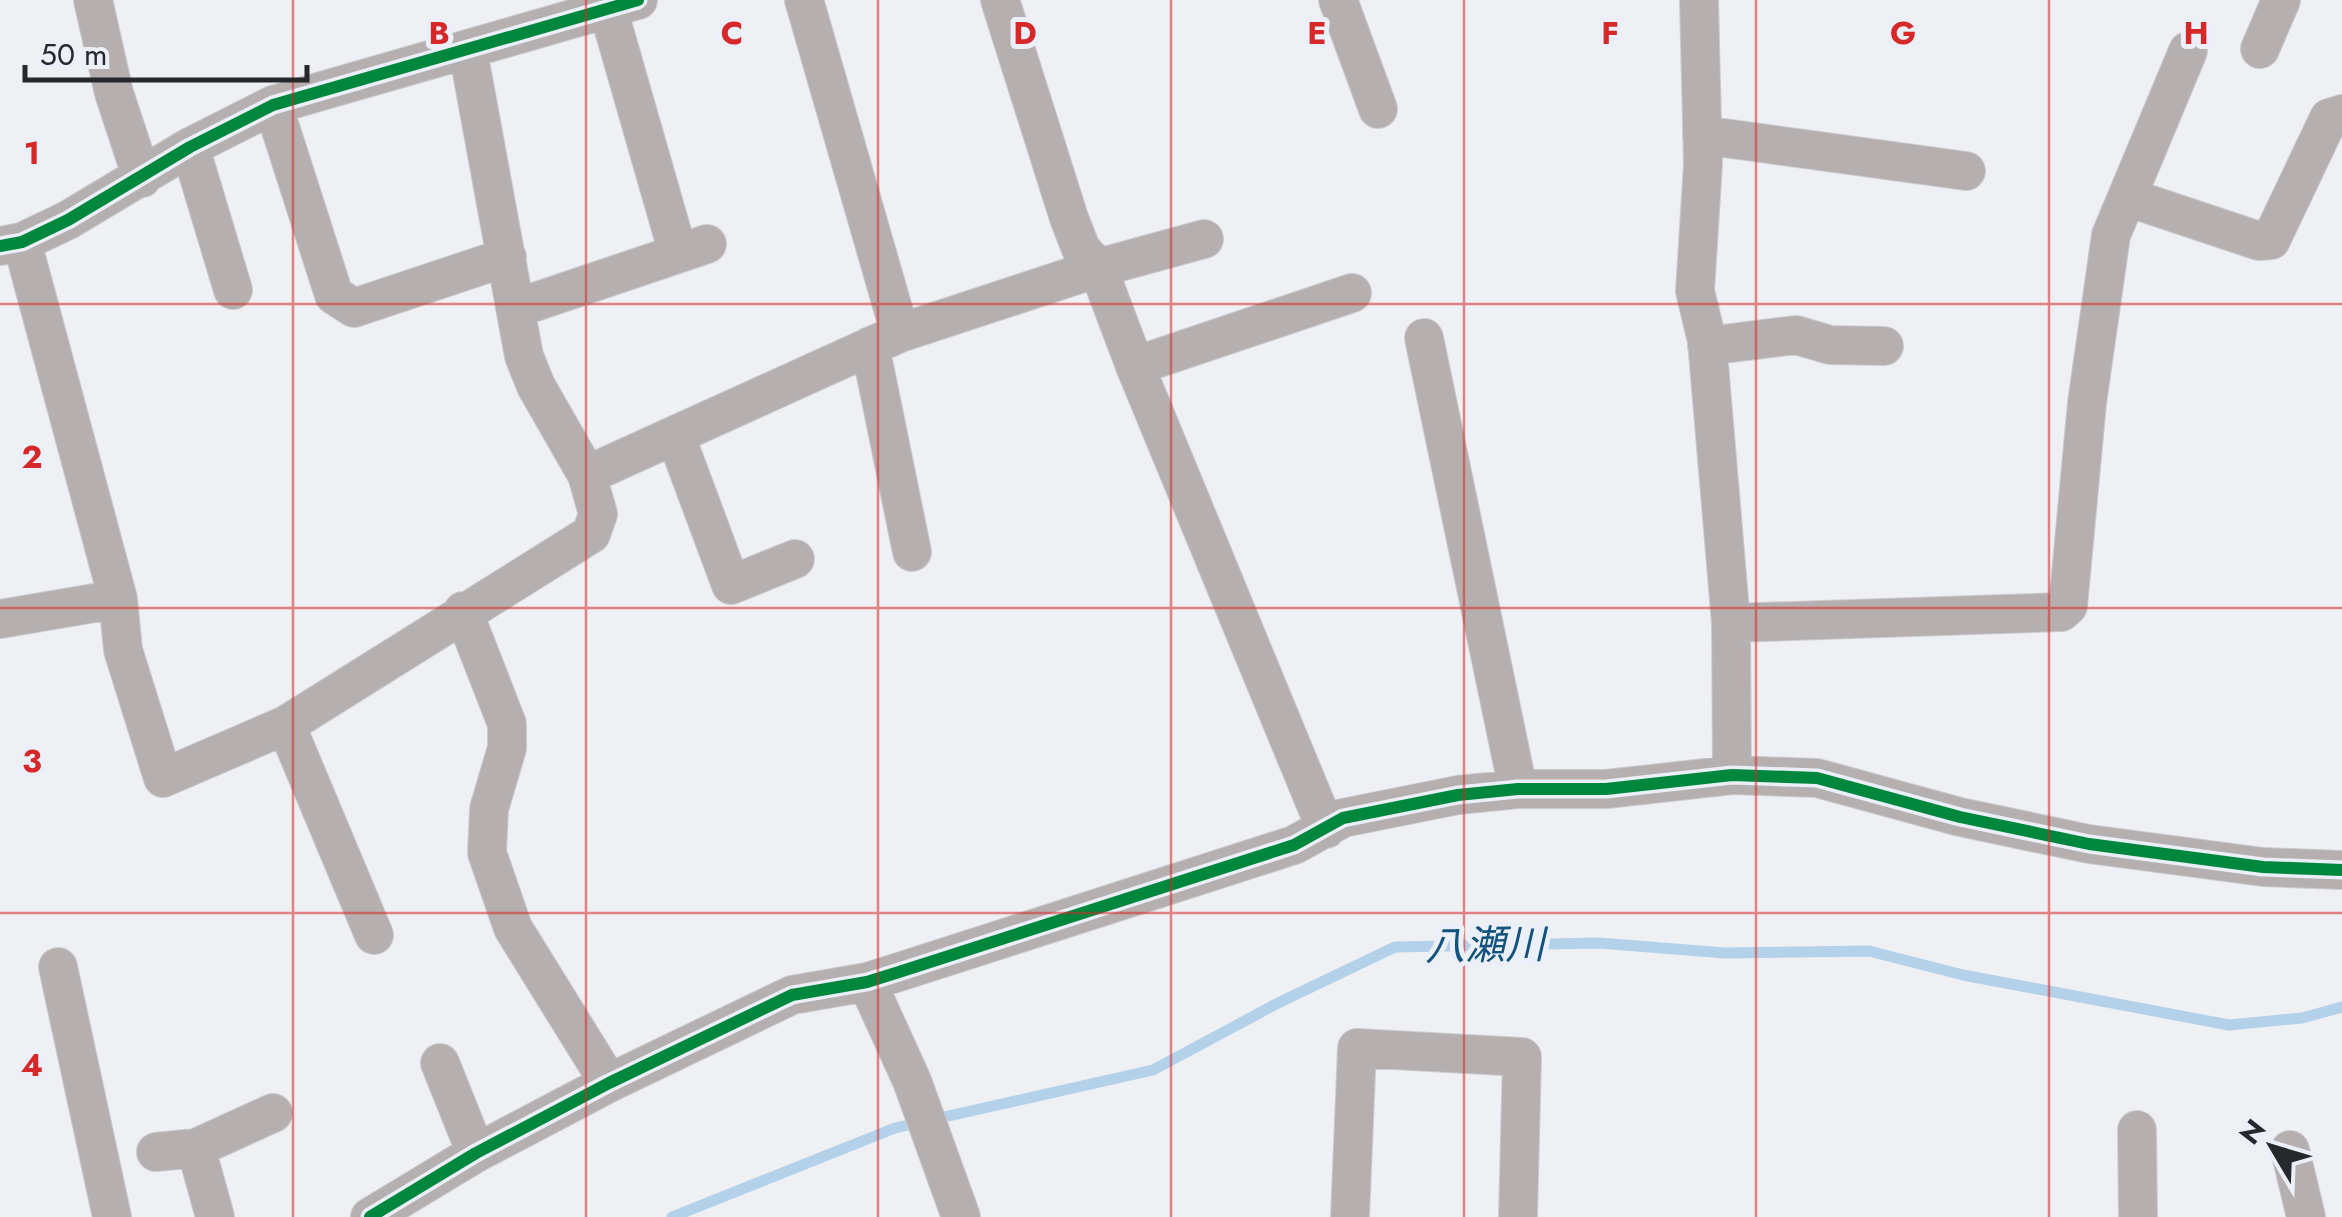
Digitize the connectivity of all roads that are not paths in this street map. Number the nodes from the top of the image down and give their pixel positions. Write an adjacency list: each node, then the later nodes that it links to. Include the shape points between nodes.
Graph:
1 (93, 0): 17 (street)
2 (804, 0): 27 (street)
3 (1000, 0): 22 (street, via 1068,218)
4 (1338, 0): 12 (street)
5 (1699, 0): 14 (street)
6 (2281, 0): 8 (street)
7 (623, 5): 9 (street); 25 (street, via 692,248)
8 (2260, 49)
9 (468, 52): 11 (street); 21 (street)
10 (2188, 52): 18 (street)
11 (273, 105): 15 (street); 21 (street, via 334,295 354,308)
12 (1378, 109)
13 (2342, 114): 18 (street, via 2329,118 2271,240)
14 (1702, 136): 16 (street); 28 (street, via 1695,291)
15 (190, 148): 17 (street); 23 (street)
16 (1966, 172)
17 (142, 178): 20 (street)
18 (2128, 197): 38 (street, via 2111,235 2068,606 2061,612)
19 (1204, 240): 22 (street)
20 (11, 244): 35 (street)
21 (507, 257): 25 (street)
22 (1098, 268): 27 (street); 30 (street)
23 (233, 290)
24 (1352, 293): 30 (street)
25 (517, 308): 32 (street, via 536,386)
26 (1424, 338): 41 (street)
27 (885, 340): 31 (street); 33 (street)
28 (1707, 346): 29 (street, via 1796,335 1830,345); 38 (street)
29 (1884, 346)
30 (1135, 366): 42 (street)
31 (676, 437): 32 (street); 34 (street, via 731,585)
32 (587, 475): 36 (street, via 598,514 590,534)
33 (912, 552)
34 (794, 559)
35 (118, 600): 37 (street); 39 (street, via 124,650 163,778)
36 (463, 611): 39 (street); 48 (street, via 508,724 489,809 487,853 513,928)
37 (0, 618)
38 (1730, 622): 40 (street)
39 (286, 725): 44 (street)
40 (1732, 775): 41 (street); 43 (street, via 1817,778 2089,844 2263,867)
41 (1518, 789): 42 (street, via 1343,818)
42 (1326, 828): 46 (street, via 1294,845)
43 (2342, 870)
44 (374, 935)
45 (58, 968): 55 (street)
46 (867, 982): 48 (street, via 792,995); 58 (street, via 912,1081)
47 (440, 1064): 54 (street)
48 (609, 1083): 54 (street)
49 (273, 1113): 51 (street)
50 (2137, 1130): 61 (street)
51 (196, 1148): 53 (street); 56 (street)
52 (2290, 1150): 62 (street)
53 (156, 1152)
54 (476, 1153): 57 (street)
55 (112, 1217)
56 (215, 1217)
57 (370, 1217)
58 (961, 1217)
59 (1350, 1217): 60 (street, via 1356,1048 1522,1057)
60 (1518, 1217)
61 (2138, 1217)
62 (2306, 1217)

